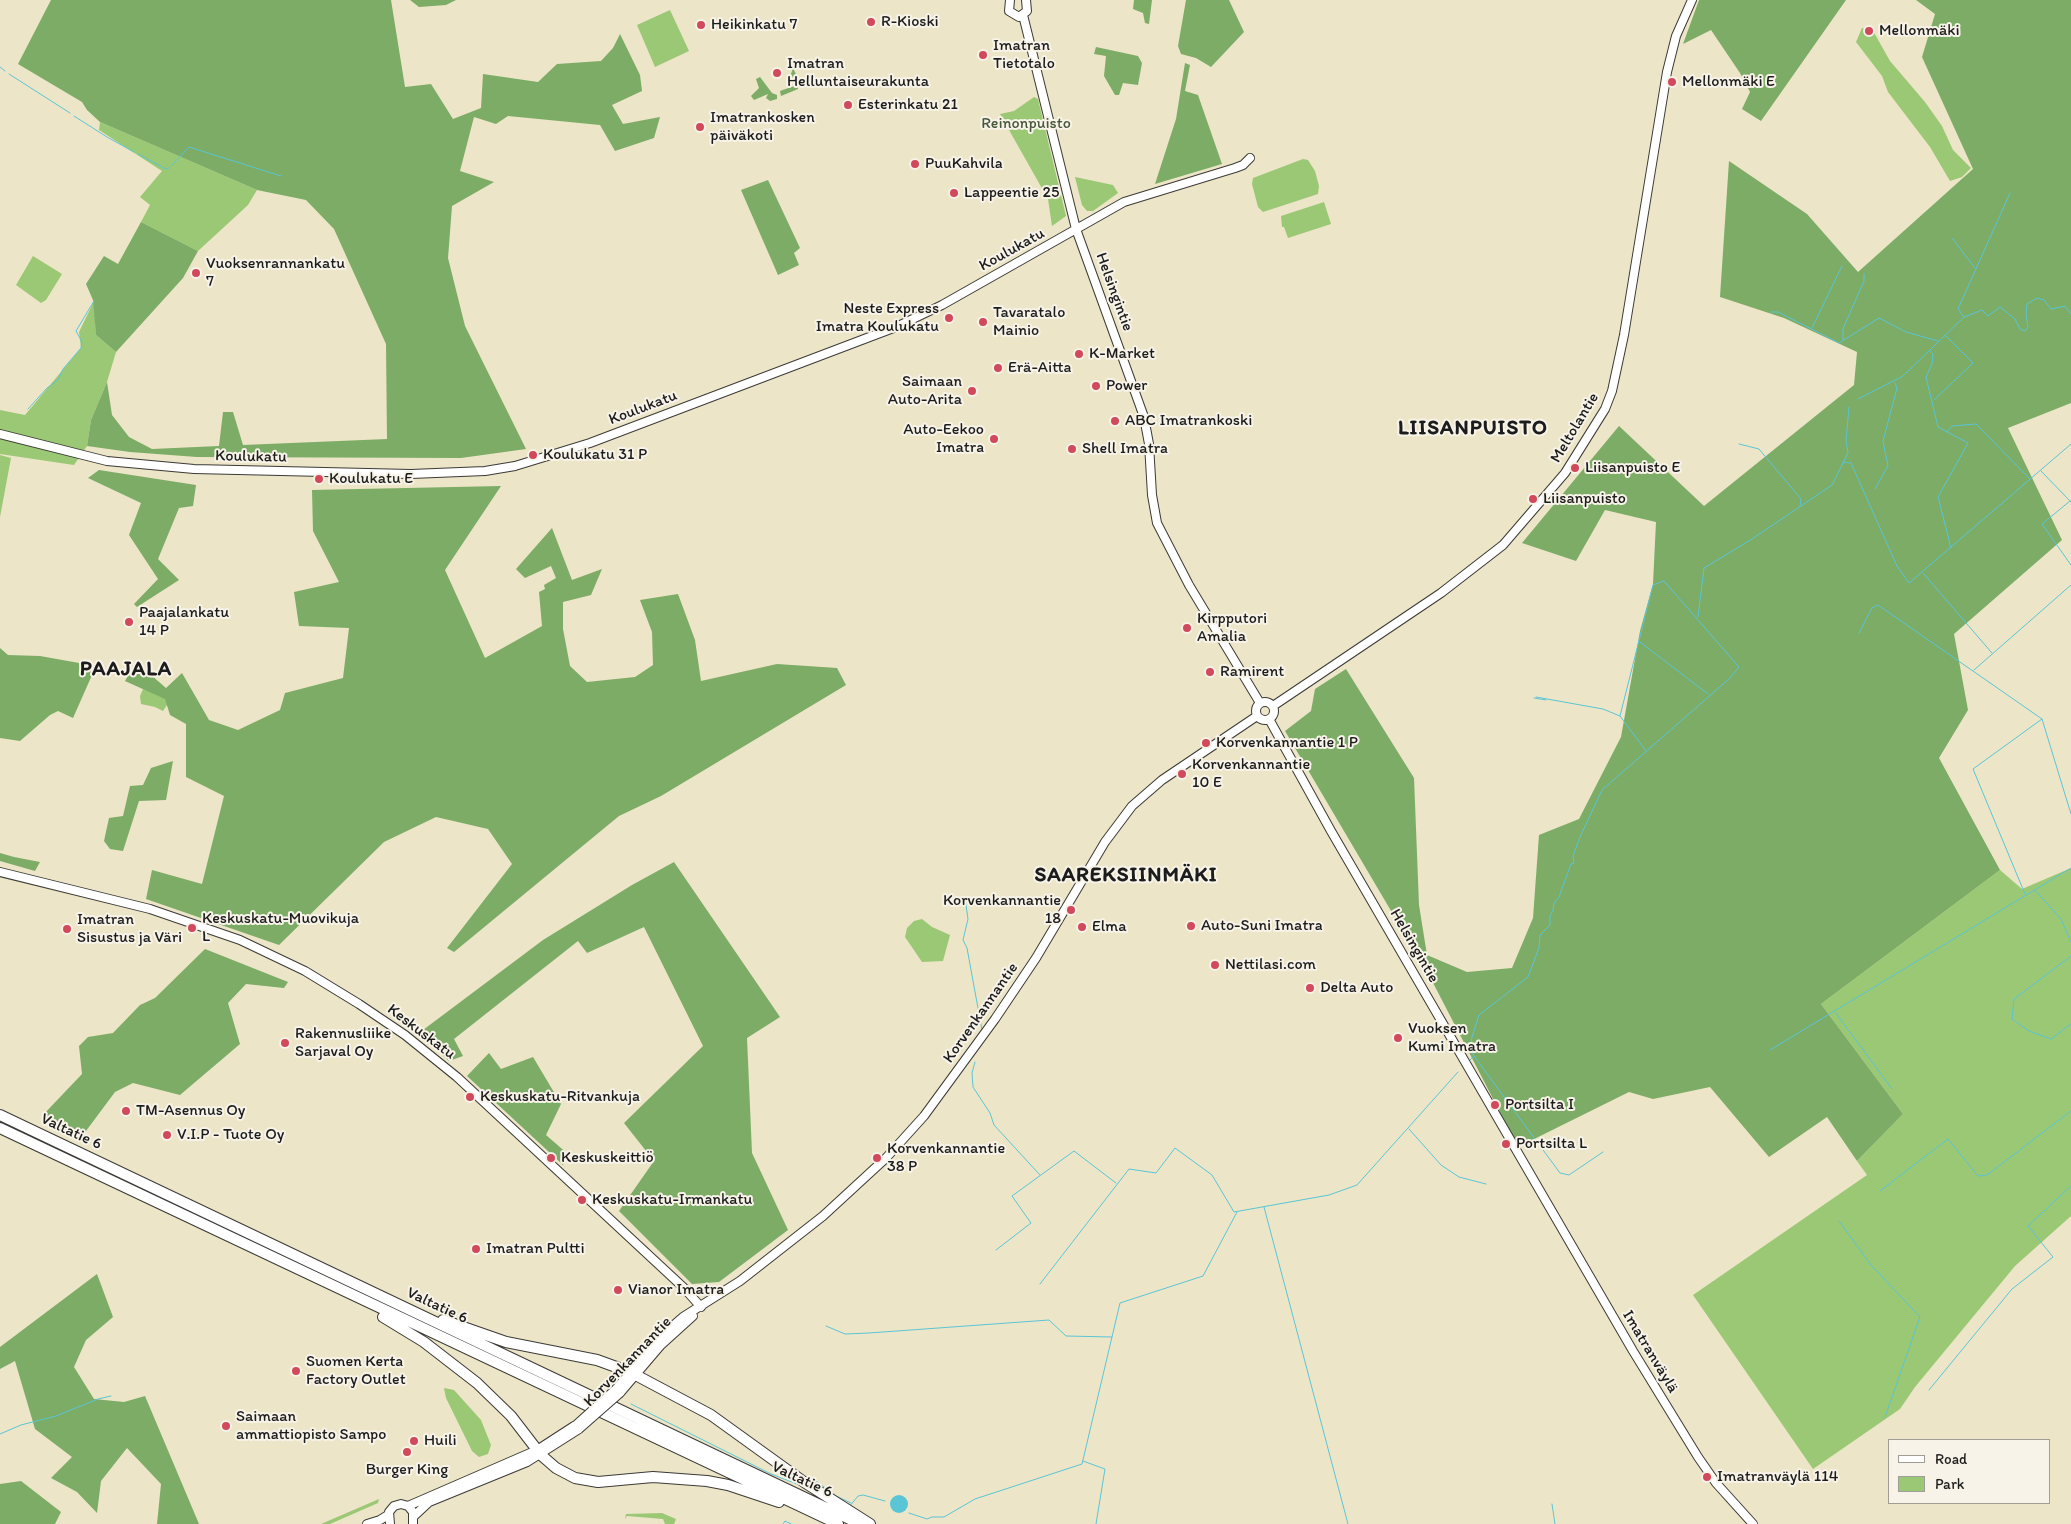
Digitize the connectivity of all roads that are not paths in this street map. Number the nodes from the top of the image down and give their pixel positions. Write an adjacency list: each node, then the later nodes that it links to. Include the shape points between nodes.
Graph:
1 (1010, 0): 4 (main road, via 1010,13)
2 (1026, 0): 4 (main road, via 1028,8)
3 (1692, 0): 9 (main road, Meltolantie, via 1676,36 1669,63 1624,335 1605,409 1566,471 1503,545 1440,593)
4 (1023, 15): 6 (main road, Helsingintie)
5 (1250, 158): 6 (main road, Koulukatu, via 1236,168 1129,200)
6 (1076, 229): 7 (main road, Koulukatu, via 942,305 896,327 590,443 515,466 485,471 411,474 194,469 108,461); 8 (main road, Helsingintie, via 1144,416 1152,494 1162,534)
7 (0, 434)
8 (1260, 703): 9 (main road, via 1267,702); 10 (main road, via 1255,709)
9 (1273, 706): 11 (main road, via 1274,714)
10 (1257, 716): 11 (main road, via 1262,720); 18 (main road, Korvenkannantie, via 1162,780 1123,817 995,1020 924,1116 886,1158 823,1216)
11 (1269, 719): 15 (main road, Helsingintie)
12 (0, 872): 18 (main road, Keskuskatu, via 150,909 240,940 305,971 359,1004 457,1077)
13 (0, 1115): 17 (highway, Valtatie 6)
14 (0, 1128): 16 (highway, Valtatie 6)
15 (1537, 1184): 29 (main road, Imatranväylä, via 1698,1458)
16 (322, 1282): 20 (highway, via 438,1352 518,1424); 26 (highway, Valtatie 6)
17 (391, 1301): 19 (highway, via 506,1342 597,1360); 27 (highway, Valtatie 6)
18 (701, 1307): 19 (main road, Korvenkannantie)
19 (633, 1374): 20 (main road, Korvenkannantie, bridge, via 577,1427); 28 (highway, via 711,1415 820,1493)
20 (539, 1452): 21 (main road, Korvenkannantie); 23 (main road, Korvenkannantie, via 429,1502); 26 (highway, via 556,1468 575,1478 598,1482 653,1477 707,1481 751,1492)
21 (408, 1506): 22 (main road, Korvenkannantie, via 397,1505); 23 (main road)
22 (388, 1515): 24 (main road); 25 (main road)
23 (414, 1520)
24 (367, 1524)
25 (390, 1524)
26 (837, 1524)
27 (860, 1524)
28 (870, 1524)
29 (1753, 1524)

